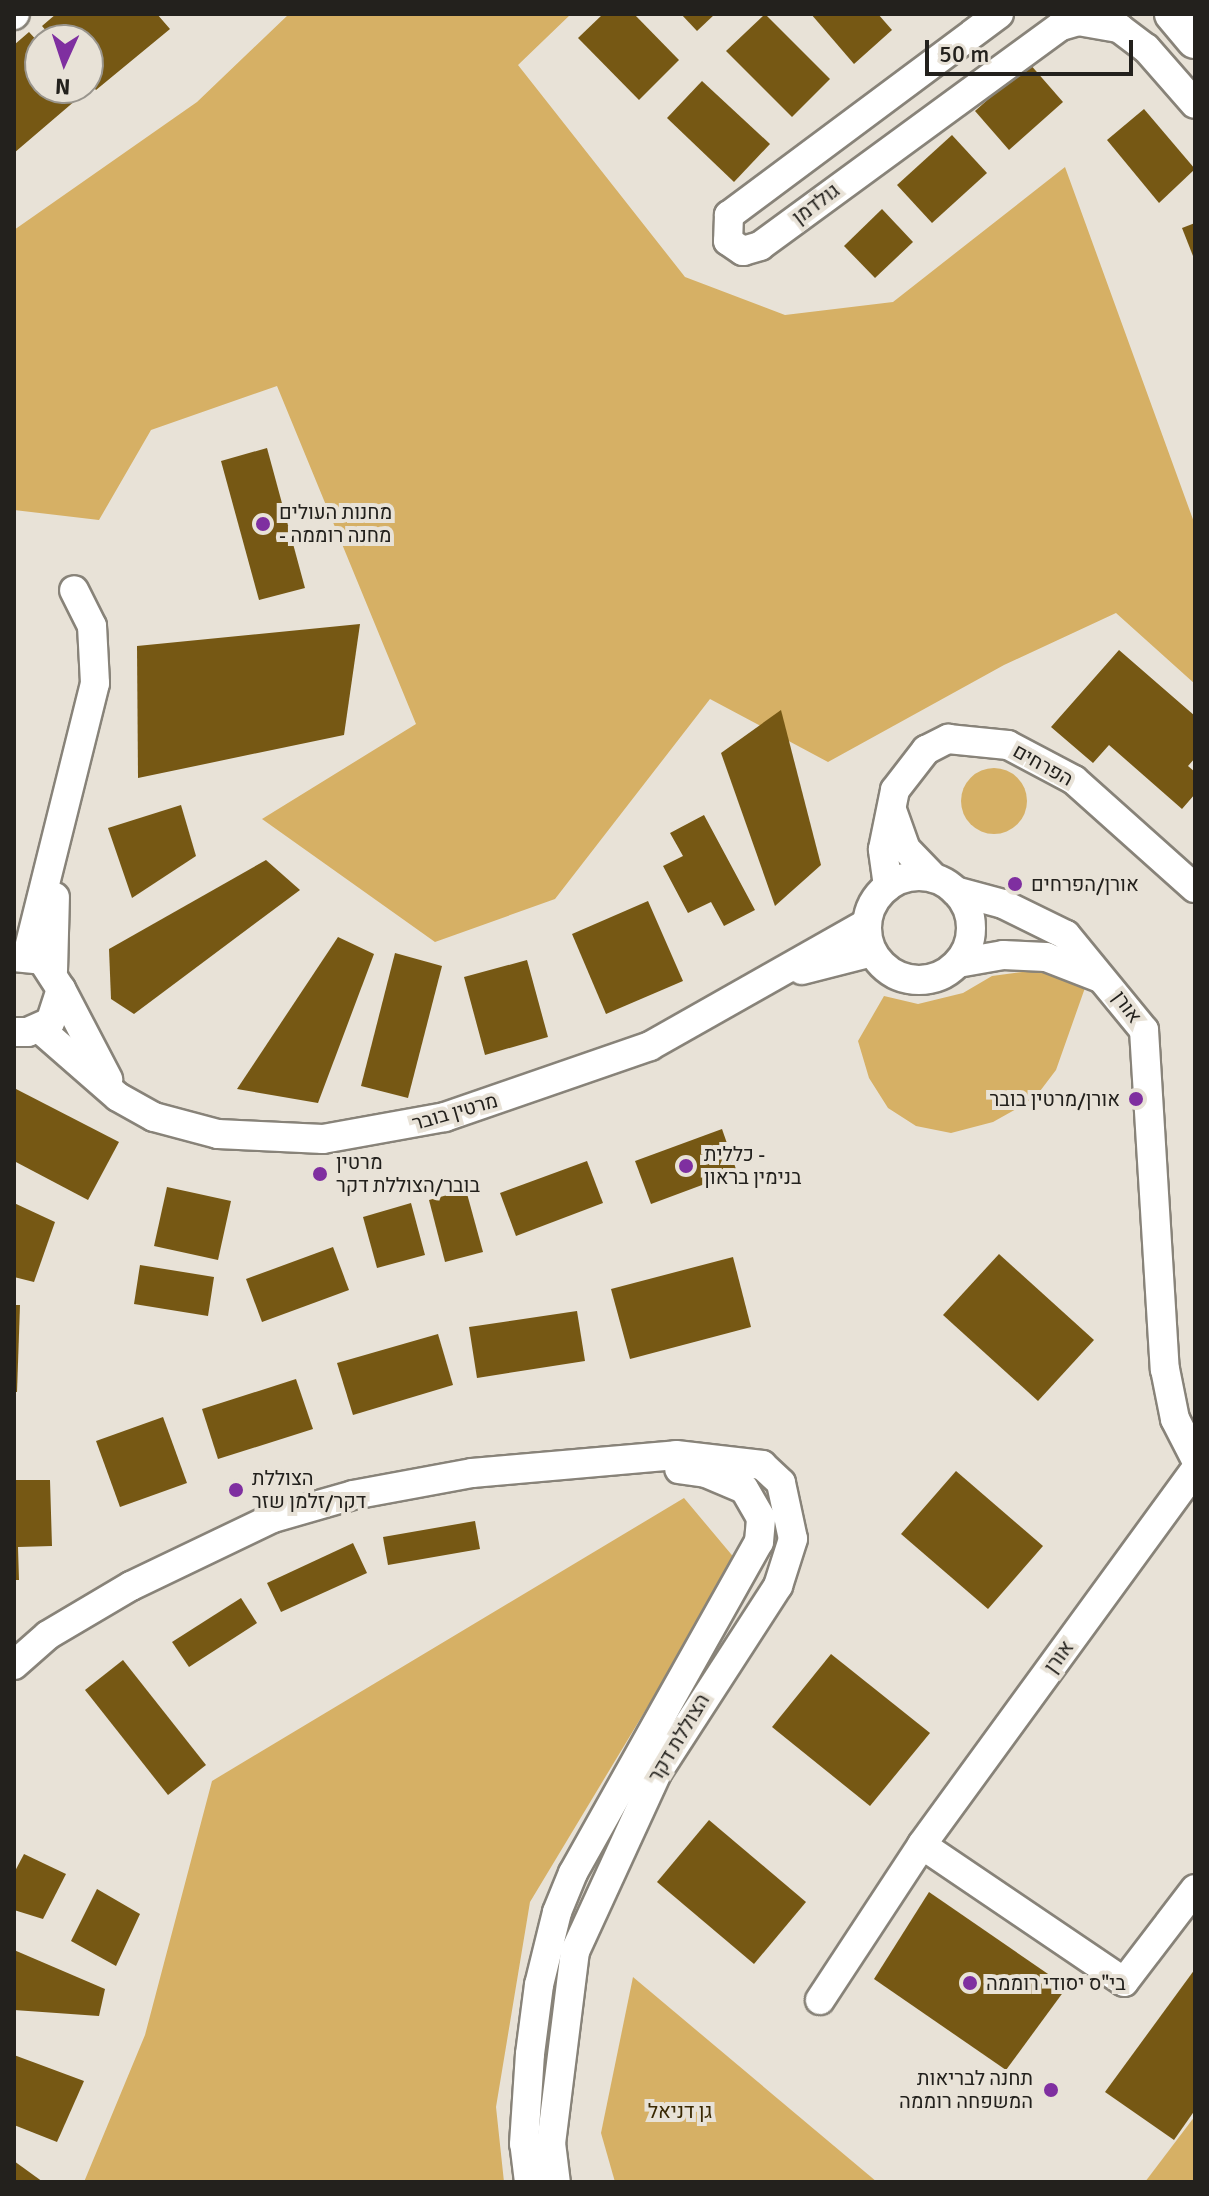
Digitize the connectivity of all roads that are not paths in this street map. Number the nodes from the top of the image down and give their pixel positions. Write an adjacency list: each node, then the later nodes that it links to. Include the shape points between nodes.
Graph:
1 (999, 14): 4 (street, גולדמן, via 729,215 728,241 743,251 760,246 1038,39 1069,24 1101,22 1119,28 1146,48)
2 (1173, 14): 3 (street)
3 (1195, 40)
4 (1195, 104)
5 (74, 590): 7 (street, via 92,626 96,672)
6 (892, 810): 8 (street, via 906,849); 9 (street, הפרחים, via 883,849); 10 (street, הפרחים, via 895,790 935,743 964,739 1008,745 1074,780)
7 (56, 857): 13 (street); 16 (street)
8 (945, 885): 9 (street, via 910,877); 14 (street, via 970,915 971,932); 17 (street, אורן, via 1003,904 1066,935)
9 (888, 886): 11 (street, via 877,896)
10 (1195, 888)
11 (866, 924): 12 (street); 15 (street, מרטין בובר)
12 (872, 952): 14 (street, via 892,974 917,981 940,976); 15 (street, מרטין בובר)
13 (21, 956): 16 (street)
14 (958, 963): 17 (street, אורן, via 1003,955 1046,957)
15 (774, 976): 19 (street, מרטין בובר, via 650,1046 524,1092 398,1128 323,1139 218,1134 154,1117)
16 (57, 980): 18 (street, via 57,1013); 19 (street)
17 (1108, 981): 20 (street, אורן, via 1144,1030)
18 (21, 1032): 19 (street, מרטין בובר)
19 (118, 1097)
20 (1165, 1369): 21 (street, אורן); 22 (street, אורן, via 1175,1419)
21 (1195, 1420)
22 (1195, 1458)
23 (607, 1459): 25 (street, הצוללת דקר, via 472,1473 353,1495 273,1518 131,1586); 31 (street, הצוללת דקר, via 706,1473 744,1489 761,1518 759,1542 573,1873 557,1912 539,1985 530,2054 524,2144); 32 (street, הצוללת דקר, via 676,1455 762,1465 781,1483 793,1539 778,1586 657,1773 591,1907 575,1951 566,2004 551,2143)
24 (1195, 1470): 28 (street, אורן)
25 (48, 1635): 26 (street, הצוללת דקר); 27 (street, הצוללת דקר)
26 (14, 1643)
27 (14, 1665)
28 (922, 1845): 29 (street, via 1124,1982); 30 (street, אורן)
29 (1195, 1889)
30 (820, 2000)
31 (529, 2182)
32 (556, 2182)

